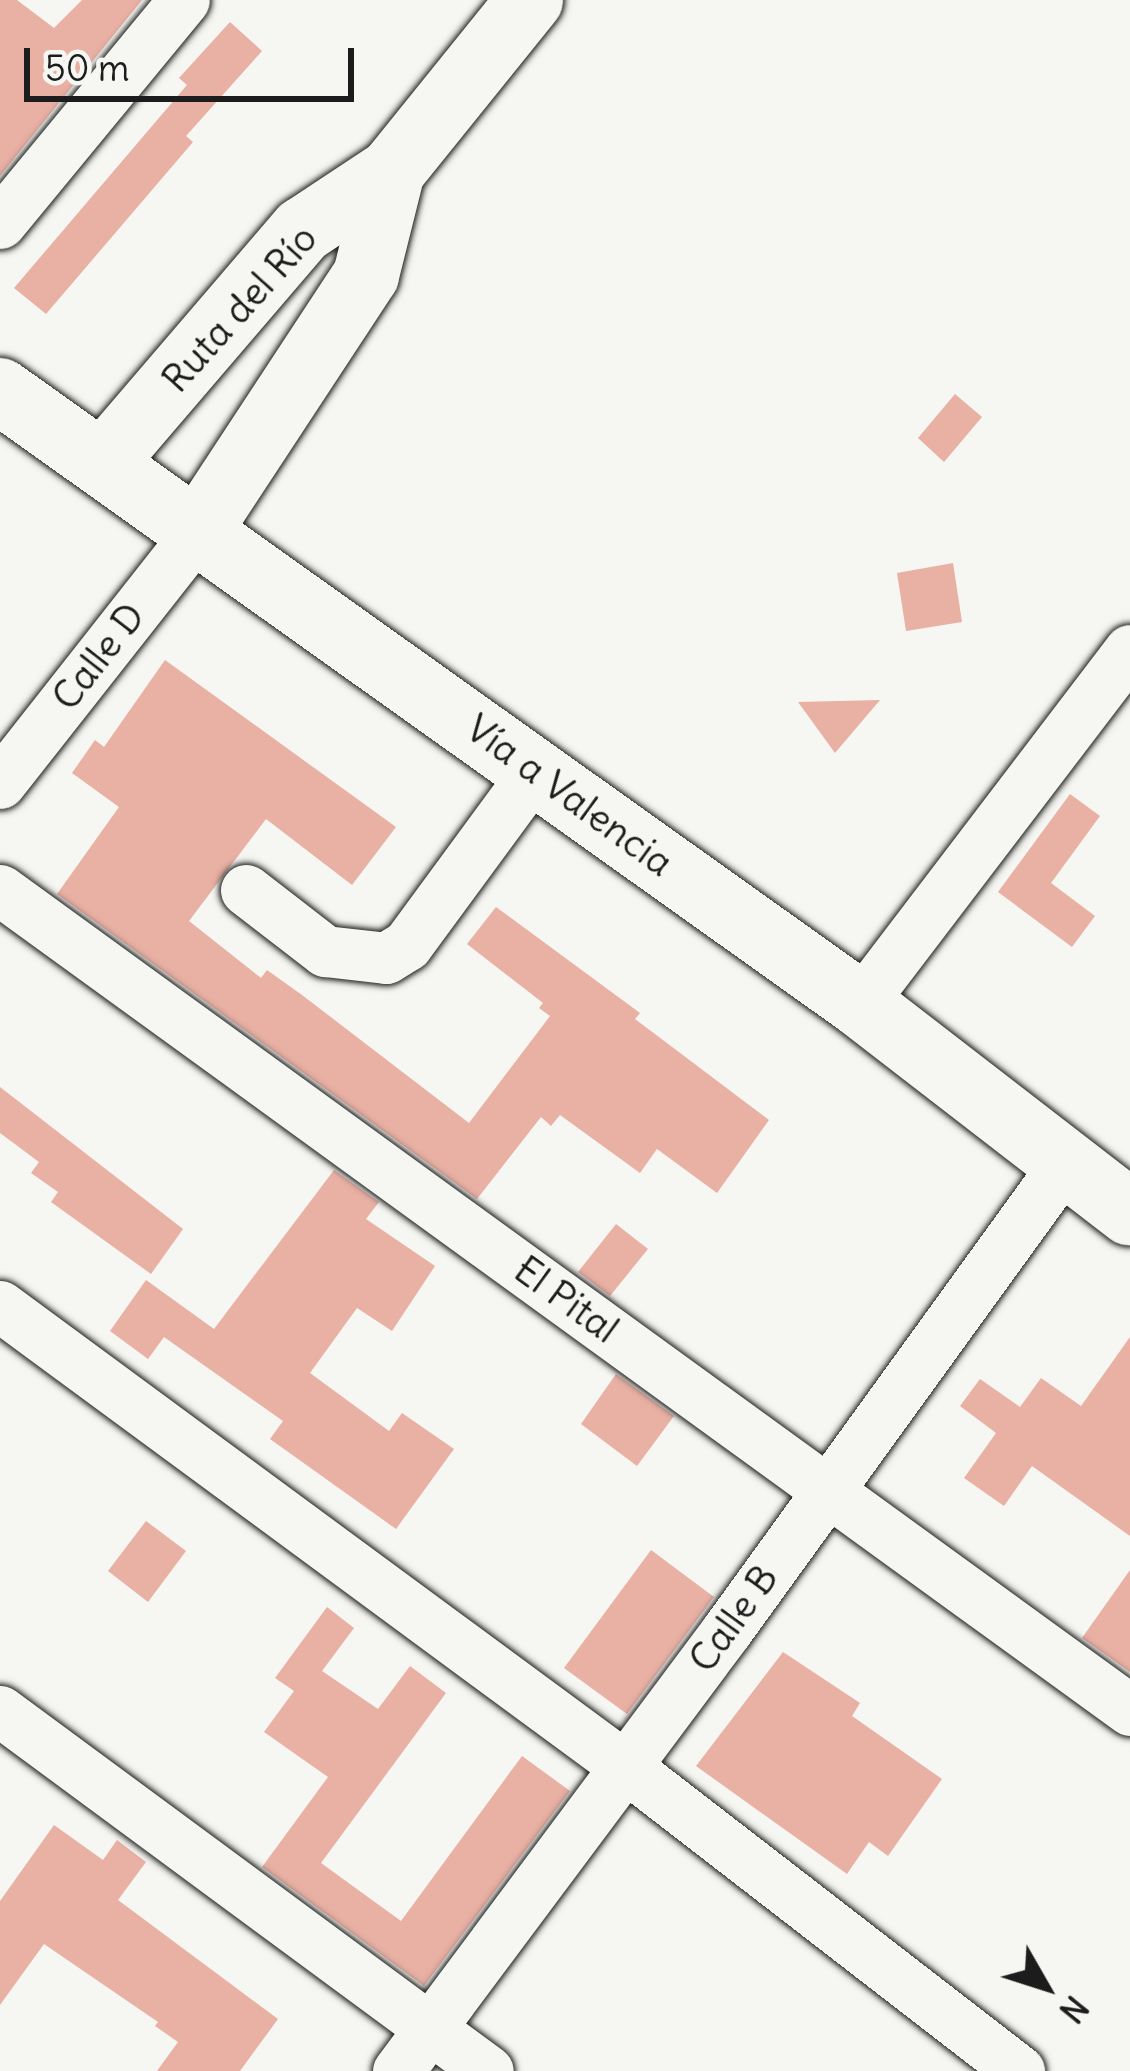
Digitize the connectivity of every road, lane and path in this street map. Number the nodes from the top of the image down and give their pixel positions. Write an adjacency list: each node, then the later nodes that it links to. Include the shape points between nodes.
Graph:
1 (184, 0): 4 (street)
2 (530, 0): 3 (main road, Ruta del Río)
3 (392, 171): 6 (main road, Ruta del Río, via 303,230); 7 (main road, Ruta del Río, via 366,275)
4 (0, 223)
5 (0, 391): 6 (main road, Vía a Valencia)
6 (103, 463): 7 (main road, Vía a Valencia)
7 (198, 530): 9 (main road, Vía a Valencia); 10 (street, Calle D)
8 (1130, 650): 13 (street)
9 (535, 771): 12 (street, via 407,945 386,958 325,951); 13 (main road, Vía a Valencia)
10 (0, 783)
11 (0, 890): 17 (street, El Pital)
12 (246, 890)
13 (860, 1004): 14 (main road, Vía a Valencia)
14 (1065, 1163): 15 (main road, Vía a Valencia); 17 (street, Calle B)
15 (1130, 1213)
16 (0, 1306): 20 (street)
17 (827, 1489): 18 (street, El Pital); 20 (street, Calle B)
18 (1130, 1710)
19 (0, 1711): 21 (street)
20 (626, 1767): 21 (street, Calle B); 24 (street)
21 (430, 2027): 22 (street, Calle B); 23 (street)
22 (398, 2071)
23 (488, 2071)
24 (1019, 2071)

